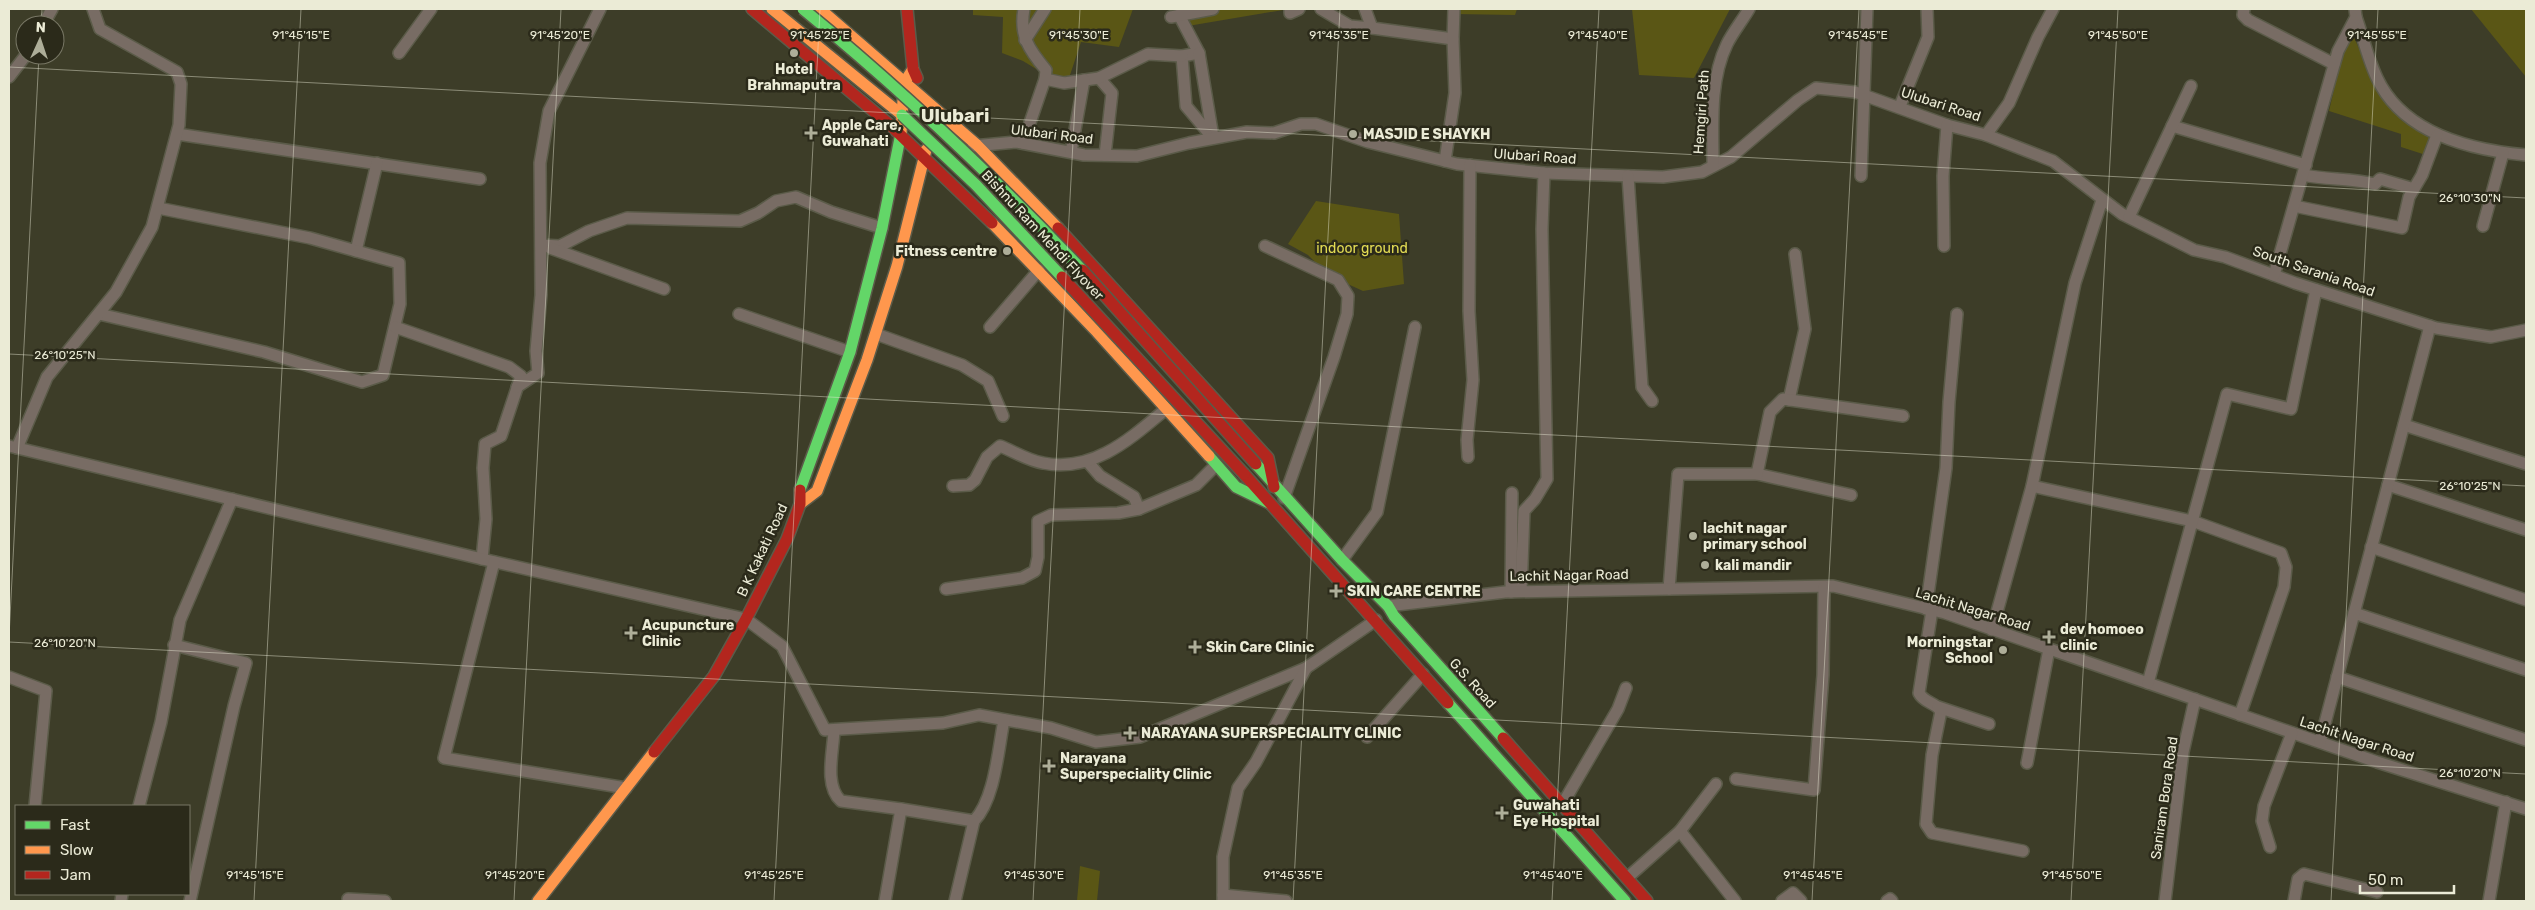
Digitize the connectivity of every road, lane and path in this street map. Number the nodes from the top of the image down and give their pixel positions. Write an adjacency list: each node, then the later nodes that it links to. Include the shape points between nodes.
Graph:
1 (92, 9): 43 (street, via 100,29 176,72 181,84)
2 (431, 9): 26 (street)
3 (600, 9): 72 (street, via 549,111 540,163)
4 (752, 9): 46 (main road)
5 (772, 9): 116 (main road, Bishnu Ram Mehdi Flyover, bridge, via 896,110 976,185)
6 (803, 9): 110 (main road, Bishnu Ram Mehdi Flyover, bridge, via 890,81 979,164 1055,242)
7 (820, 9): 36 (main road)
8 (906, 9): 31 (main road)
9 (1024, 9): 24 (street)
10 (1045, 9): 24 (street)
11 (1213, 9): 27 (street, via 1175,16)
12 (1290, 9): 13 (street, via 1290,13)
13 (1299, 9)
14 (1321, 9): 23 (street, via 1350,26)
15 (1365, 9): 23 (street)
16 (1454, 9): 25 (street)
17 (1750, 9): 58 (street, Hemgiri Path, via 1727,44 1720,62 1714,99)
18 (1867, 9): 38 (street)
19 (1927, 9): 40 (street, via 1928,37)
20 (2053, 9): 44 (street, via 2009,103)
21 (2244, 9): 29 (street, via 2243,16 2248,20)
22 (2356, 13): 29 (street); 45 (street, via 2377,78 2395,107)
23 (1372, 28): 25 (street)
24 (1025, 40): 34 (street, via 1046,70)
25 (1453, 40): 55 (street, via 1455,94)
26 (399, 53)
27 (1199, 53): 28 (street); 47 (street)
28 (1182, 56): 33 (street, via 1148,54); 47 (street, via 1186,106)
29 (2334, 64): 59 (street)
30 (18, 65): 32 (street)
31 (913, 69): 36 (main road, B K Kakati Road); 39 (main road)
32 (9, 77)
33 (1099, 78): 35 (street); 52 (street, via 1112,94)
34 (1045, 79): 35 (street, via 1064,82); 48 (street)
35 (1084, 80): 50 (street)
36 (904, 83): 39 (main road); 46 (main road, B K Kakati Road)
37 (2191, 86): 42 (street)
38 (1865, 96): 40 (street, Ulubari Road); 58 (street, Ulubari Road, via 1816,88 1731,157); 62 (street)
39 (927, 102): 49 (main road); 54 (main road, via 929,136)
40 (1900, 106): 41 (street, Ulubari Road)
41 (1947, 125): 44 (street, Ulubari Road); 74 (street, via 1943,176)
42 (2172, 126): 59 (street); 68 (street)
43 (177, 134): 56 (street); 67 (street)
44 (1986, 135): 65 (street, Ulubari Road, via 2053,162)
45 (2437, 135): 51 (street); 64 (street)
46 (901, 136): 54 (main road); 70 (main road, B K Kakati Road)
47 (1214, 138): 52 (street, Ulubari Road, via 1137,156); 55 (street, Ulubari Road, via 1247,132 1274,133 1301,124 1316,124 1368,142)
48 (1023, 143): 49 (street, Ulubari Road); 50 (street, Ulubari Road)
49 (976, 145): 54 (street, Ulubari Road); 71 (main road)
50 (1071, 152): 52 (street, Ulubari Road)
51 (2503, 153): 53 (street); 69 (street)
52 (1105, 155)
53 (2526, 155)
54 (925, 159): 78 (main road); 92 (main road, via 898,266)
55 (1445, 161): 57 (street, Ulubari Road)
56 (377, 163): 63 (street); 75 (street)
57 (1470, 165): 60 (street, Ulubari Road); 102 (street, via 1469,311 1473,380)
58 (1712, 166): 61 (street, Ulubari Road, via 1702,172 1663,178)
59 (2304, 170): 64 (street, via 2329,180 2341,178 2375,184 2380,179); 66 (street)
60 (1544, 173): 61 (street, Ulubari Road); 127 (street, via 1542,229 1547,479 1535,500 1524,511)
61 (1628, 176): 96 (street, via 1642,387)
62 (1861, 176)
63 (480, 179)
64 (2414, 190): 66 (street, via 2402,228)
65 (2102, 200): 68 (street, South Sarania Road); 109 (street, via 2075,282)
66 (2294, 206): 80 (street)
67 (158, 208): 75 (street, via 310,238); 84 (street, via 152,227 116,292)
68 (2129, 217): 80 (street, South Sarania Road, via 2194,250 2225,257)
69 (2483, 226)
70 (882, 228): 72 (street, via 796,197 776,201 740,221 627,218 589,231 560,246); 93 (main road, B K Kakati Road)
71 (1059, 230): 76 (main road); 78 (main road)
72 (541, 245): 82 (street); 94 (street, via 536,351 538,373)
73 (1265, 246): 113 (street, via 1338,280 1348,296 1347,314 1334,357)
74 (1944, 246)
75 (356, 251): 88 (street, via 399,263 400,304)
76 (1080, 252): 81 (main road); 110 (main road, via 1268,458)
77 (1795, 254): 95 (street, via 1806,329)
78 (1029, 260): 79 (main road)
79 (1039, 270): 81 (main road); 89 (street)
80 (2274, 275): 83 (street, South Sarania Road)
81 (1050, 282): 97 (main road)
82 (664, 289)
83 (2316, 290): 87 (street, South Sarania Road); 118 (street, via 2291,409 2227,394)
84 (99, 314): 88 (street, via 264,352 362,382 383,376); 101 (street, via 47,377)
85 (739, 314): 93 (street)
86 (1958, 314): 130 (street, via 1946,468)
87 (2430, 326): 91 (street, South Sarania Road, via 2491,337); 100 (street)
88 (395, 327): 94 (street, via 508,367 520,376)
89 (990, 327)
90 (1415, 327): 122 (street, via 1377,512)
91 (2526, 330)
92 (876, 334): 98 (street, via 962,365 988,381); 115 (main road, via 817,491)
93 (850, 352): 115 (main road, B K Kakati Road, via 800,484)
94 (517, 387): 121 (street, via 501,436 485,444 486,519)
95 (1789, 400): 99 (street); 106 (street, via 1783,399 1770,412)
96 (1652, 401)
97 (1166, 409): 103 (street, via 1111,452); 105 (main road)
98 (1003, 416)
99 (1903, 416)
100 (2404, 425): 104 (street); 107 (street)
101 (13, 447): 114 (street)
102 (1468, 457)
103 (1087, 461): 108 (street, via 1077,464 1042,463 1000,446 987,457 975,480 969,485); 117 (street, via 1100,476 1134,498)
104 (2526, 464)
105 (1216, 465): 116 (main road, via 1236,486); 117 (street, via 1196,485)
106 (1757, 474): 112 (street); 126 (street, via 1678,474)
107 (2388, 484): 119 (street); 120 (street)
108 (953, 486)
109 (2032, 486): 118 (street); 134 (street)
110 (1274, 487): 113 (main road, G.S. Road)
111 (1512, 493): 127 (street)
112 (1851, 495)
113 (1284, 498): 122 (main road, G.S. Road)
114 (232, 499): 121 (street); 135 (street, via 189,594)
115 (800, 504): 132 (main road, B K Kakati Road, via 787,539)
116 (1271, 504): 133 (main road)
117 (1139, 509): 125 (street, via 1118,513 1051,515 1038,521 1035,571 1022,578)
118 (2192, 521): 142 (street); 146 (street, via 2281,553 2286,567 2284,586)
119 (2526, 530)
120 (2371, 547): 128 (street); 131 (street)
121 (482, 560): 123 (street)
122 (1342, 560): 129 (main road, G.S. Road)
123 (494, 562): 132 (street); 157 (street, via 444,758)
124 (1824, 586): 126 (street, Lachit Nagar Road); 130 (street, Lachit Nagar Road); 155 (street, via 1823,675 1814,790)
125 (946, 589)
126 (1669, 589): 127 (street, Lachit Nagar Road)
127 (1516, 592): 129 (street, Lachit Nagar Road)
128 (2526, 600)
129 (1388, 606): 161 (main road, G.S. Road)
130 (1929, 610): 134 (street, Lachit Nagar Road); 145 (street, via 1919,693 1922,699)
131 (2354, 613): 138 (street); 141 (street)
132 (746, 619): 149 (street, via 782,646 824,730); 157 (main road, B K Kakati Road, via 714,676)
133 (1376, 620): 137 (street); 139 (main road)
134 (1992, 630): 136 (street, Lachit Nagar Road)
135 (174, 645): 160 (street, via 161,722); 172 (street, via 246,664)
136 (2049, 649): 142 (street, Lachit Nagar Road); 154 (street)
137 (1306, 668): 147 (street, via 1140,737 1096,742 1051,728); 170 (street, via 1256,762 1238,788 1223,856)
138 (2526, 670)
139 (1424, 674): 151 (street); 178 (main road)
140 (9, 677): 159 (street, via 46,691)
141 (2337, 677): 152 (street); 153 (street)
142 (2148, 683): 144 (street, Lachit Nagar Road)
143 (1626, 688): 161 (street, via 1618,709)
144 (2195, 699): 146 (street, Lachit Nagar Road); 185 (street, Saniram Bora Road, via 2183,752)
145 (1938, 707): 148 (street); 167 (street, via 1941,711 1932,755 1926,824 1932,833)
146 (2240, 715): 150 (street, Lachit Nagar Road)
147 (1004, 720): 149 (street, via 979,715 943,723); 164 (street, via 988,797)
148 (1989, 724)
149 (834, 731): 162 (street, via 832,786 835,796 841,801)
150 (2292, 733): 153 (street, Lachit Nagar Road); 166 (street, via 2264,806 2262,821)
151 (1368, 737)
152 (2526, 740)
153 (2320, 742): 158 (street, Lachit Nagar Road)
154 (2027, 763)
155 (1736, 779)
156 (1716, 784): 165 (street)
157 (626, 788): 174 (main road, B K Kakati Road)
158 (2506, 802): 163 (street, Lachit Nagar Road); 187 (street)
159 (35, 805)
160 (139, 805)
161 (1562, 805): 168 (main road, G.S. Road)
162 (901, 809): 164 (street); 175 (street)
163 (2526, 809)
164 (974, 821): 176 (street)
165 (1680, 831): 168 (street); 180 (street)
166 (2270, 847)
167 (2023, 851)
168 (1627, 878): 179 (main road, G.S. Road)
169 (2377, 892): 186 (street, via 2304,874 2298,879)
170 (1223, 898): 177 (street)
171 (348, 899): 173 (street)
172 (190, 901)
173 (385, 901)
174 (538, 901)
175 (885, 901)
176 (955, 901)
177 (1286, 901)
178 (1625, 901)
179 (1647, 901)
180 (1735, 901)
181 (1782, 901): 182 (street, via 1794,894)
182 (1801, 901)
183 (1886, 901): 184 (street, via 1890,898)
184 (1892, 901)
185 (2165, 901)
186 (2294, 901)
187 (2489, 901)

